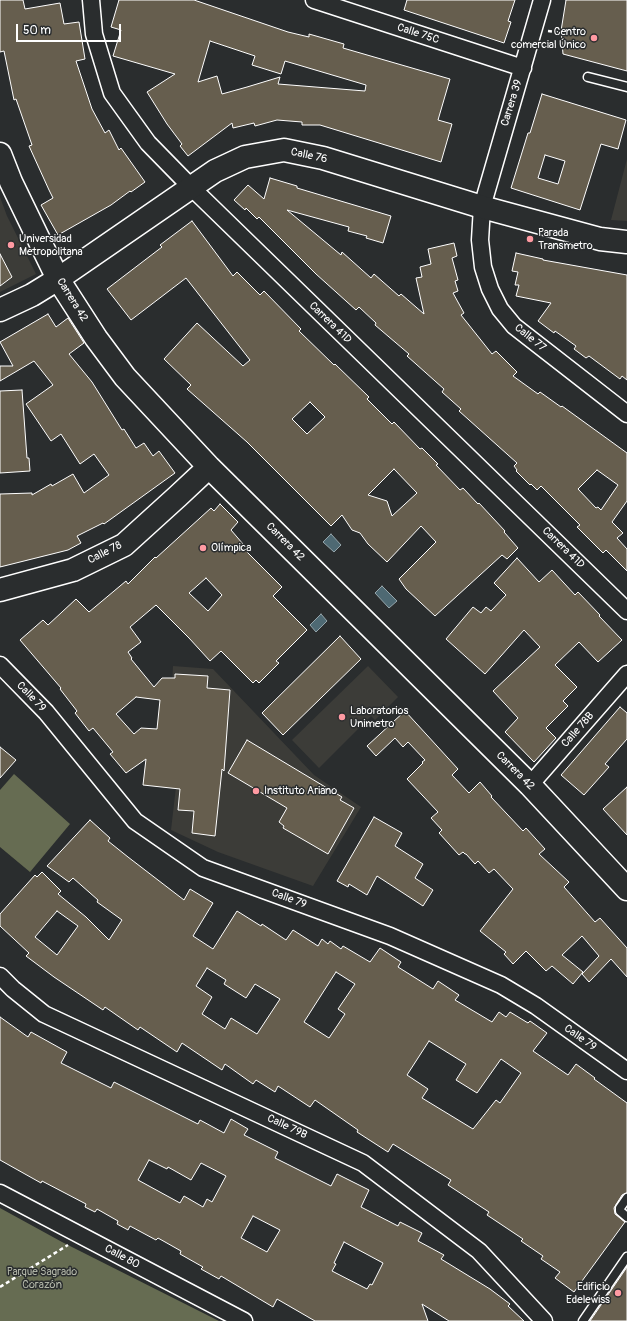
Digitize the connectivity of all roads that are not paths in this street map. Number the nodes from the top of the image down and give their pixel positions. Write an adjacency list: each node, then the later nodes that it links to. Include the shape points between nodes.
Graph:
1 (90, 0): 8 (street, Carrera 41D, via 94,34 112,93 148,143)
2 (314, 0): 4 (street, Calle 75C)
3 (542, 0): 4 (street, Carrera 39)
4 (522, 68): 9 (street, Carrera 39)
5 (588, 77): 6 (lane)
6 (627, 87)
7 (0, 154): 11 (street, Carrera 42)
8 (192, 188): 9 (street, Calle 76, via 215,171 245,157 284,150 323,158); 11 (street, Calle 76); 16 (street, Carrera 41D)
9 (482, 207): 10 (street, Calle 76, via 600,239); 13 (street, Calle 77, via 480,240 483,267 500,308 514,326)
10 (627, 242)
11 (58, 279): 12 (street, Calle 76); 14 (street, Carrera 42, via 124,377)
12 (0, 310)
13 (627, 414)
14 (209, 467): 15 (street, Calle 78, via 124,545 73,570); 19 (street, Carrera 42)
15 (0, 590)
16 (627, 610)
17 (0, 664): 22 (street, Calle 79, via 46,712 135,821 203,868 390,936 501,985 536,1006)
18 (627, 674): 19 (street, Calle 78B)
19 (530, 785): 20 (street, Carrera 42)
20 (627, 889)
21 (0, 976): 28 (street, Calle 79B, via 44,1014 363,1163 479,1251)
22 (627, 1071)
23 (0, 1193): 27 (street, Calle 80)
24 (627, 1198): 25 (lane, via 620,1211)
25 (627, 1217)
26 (627, 1257): 29 (lane)
27 (244, 1321)
28 (544, 1321)
29 (583, 1321)

